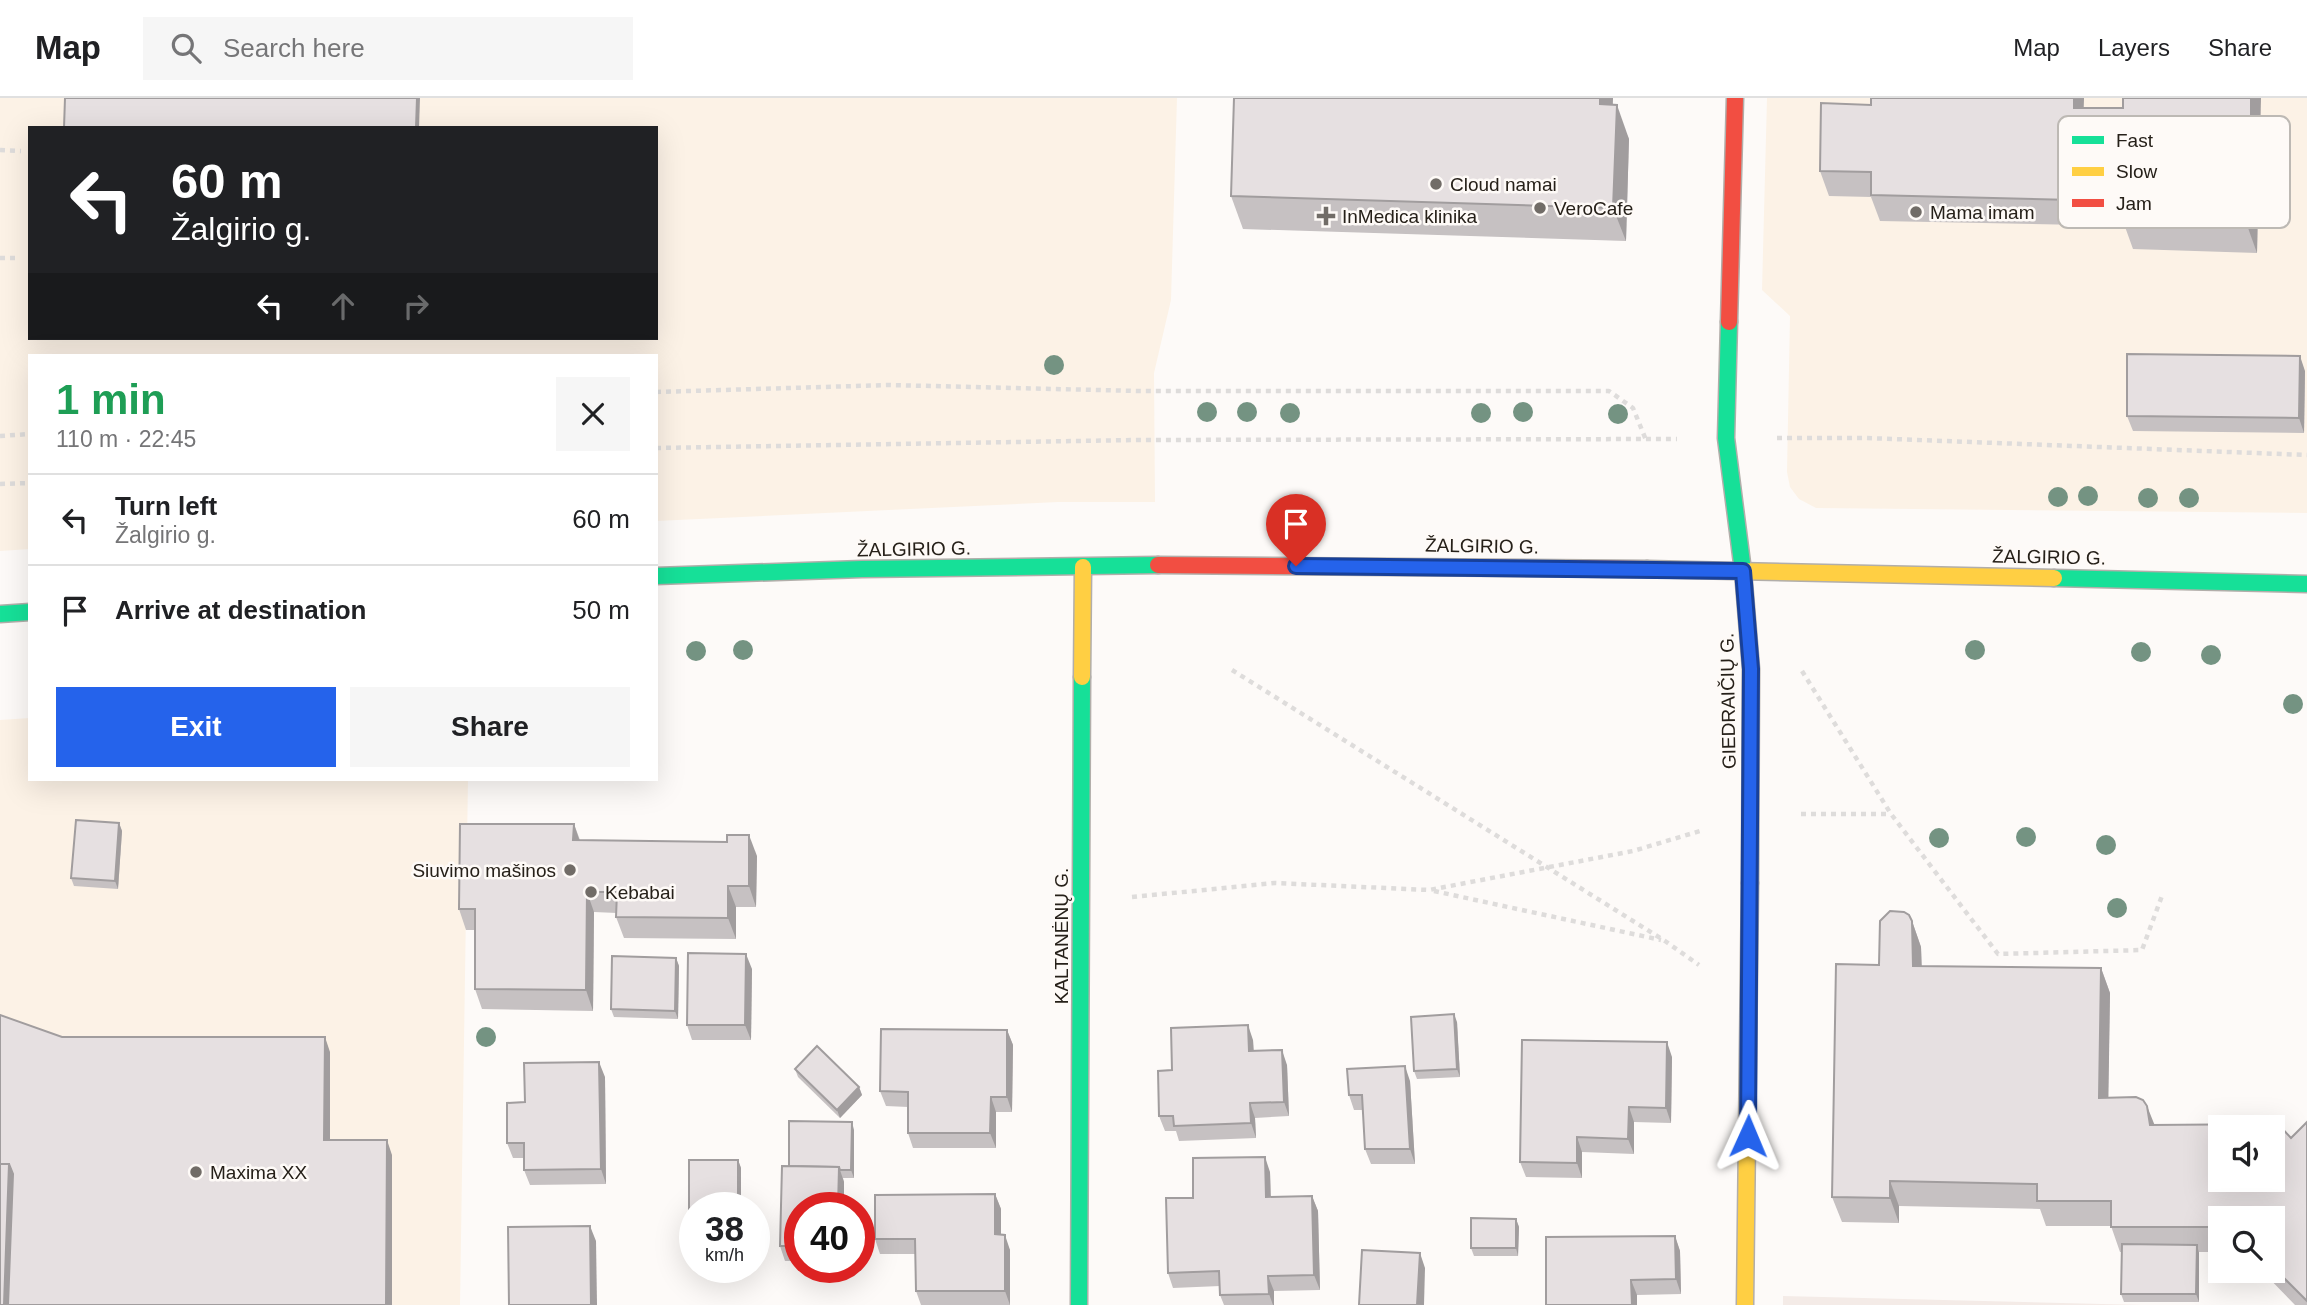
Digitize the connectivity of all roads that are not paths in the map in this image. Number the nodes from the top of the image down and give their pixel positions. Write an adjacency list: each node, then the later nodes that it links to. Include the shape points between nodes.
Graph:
1 (1735, 98): 3 (street, GIEDRAIČIŲ G., via 1727,438)
2 (1083, 567): 3 (street, ŽALGIRIO G.); 4 (street, ŽALGIRIO G.); 8 (street, KALTANĖNŲ G.)
3 (1743, 571): 5 (street, ŽALGIRIO G.); 9 (street, GIEDRAIČIŲ G., via 1751,669)
4 (658, 576)
5 (2307, 584)
6 (28, 612): 7 (street)
7 (0, 614)
8 (1079, 1305)
9 (1745, 1305)

